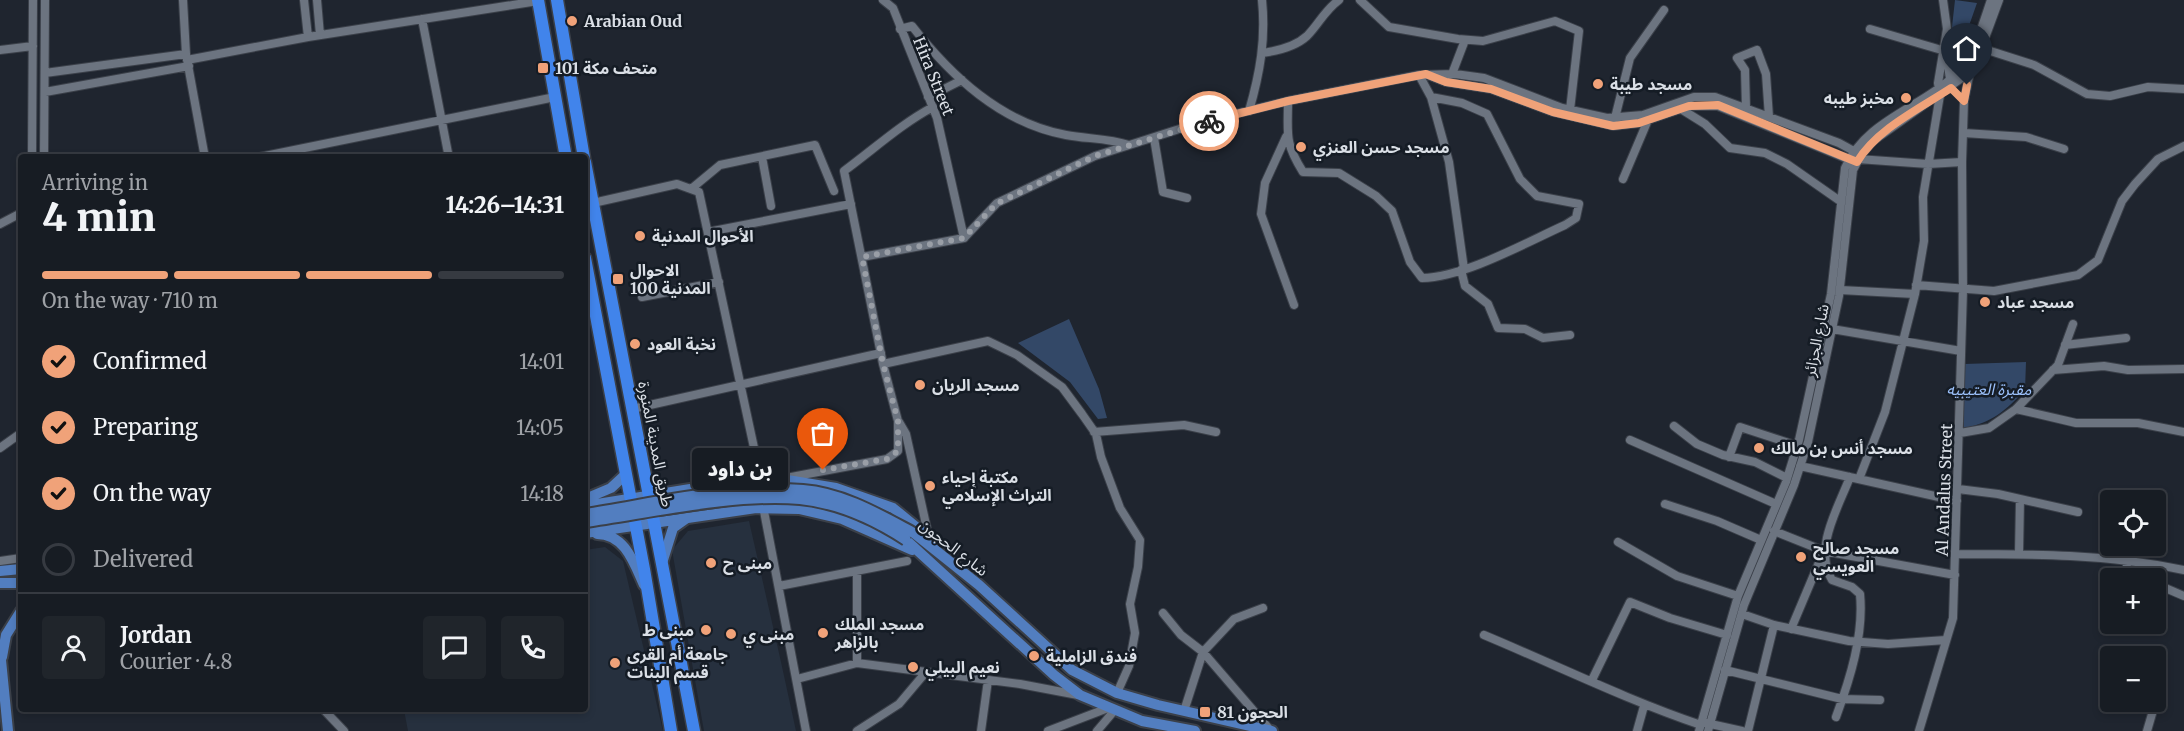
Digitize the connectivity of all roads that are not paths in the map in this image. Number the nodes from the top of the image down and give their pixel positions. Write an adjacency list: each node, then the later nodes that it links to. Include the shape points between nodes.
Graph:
1 (33, 0): 23 (street)
2 (45, 0): 30 (street)
3 (183, 0): 28 (street)
4 (304, 0): 21 (street)
5 (317, 0): 20 (street)
6 (538, 0): 17 (street); 39 (highway)
7 (557, 0): 65 (highway)
8 (884, 0): 15 (street, Hira Street)
9 (1262, 0): 27 (street)
10 (1339, 0): 27 (street, via 1325,11 1306,37 1283,50)
11 (1360, 0): 22 (street, via 1389,27)
12 (1943, 0): 26 (street)
13 (1991, 0): 33 (street, via 1968,58)
14 (2000, 0): 24 (street)
15 (892, 4): 18 (street, Hira Street)
16 (1664, 10): 50 (street, via 1630,58)
17 (422, 19): 20 (street); 51 (street)
18 (900, 29): 34 (street, via 912,26); 40 (street, Hira Street)
19 (1870, 29): 26 (street)
20 (320, 35): 21 (street)
21 (308, 37): 28 (street)
22 (1465, 40): 31 (street); 47 (street, via 1483,41 1555,21 1579,31)
23 (33, 46): 25 (street); 59 (street)
24 (1982, 48): 29 (street); 36 (street, via 2034,65 2087,94 2110,96 2148,87)
25 (0, 50)
26 (1945, 51): 33 (street); 37 (street)
27 (1262, 53): 48 (street)
28 (188, 60): 30 (street); 38 (street); 61 (street)
29 (1971, 69): 35 (street); 43 (street, Al Andalus Street)
30 (45, 73): 38 (street)
31 (1452, 74): 32 (street); 47 (street, via 1498,82)
32 (1423, 75): 41 (street); 42 (street); 52 (street, via 1491,89 1587,121 1622,126)
33 (1950, 78): 35 (street); 37 (street)
34 (962, 80): 40 (street); 56 (street, via 995,106 1034,125 1065,135 1107,138)
35 (1949, 87): 37 (street); 43 (street)
36 (2184, 89)
37 (1939, 91): 67 (street); 69 (street)
38 (45, 92): 60 (street)
39 (555, 97): 51 (street); 64 (highway)
40 (928, 97): 44 (street, Hira Street)
41 (1431, 97): 84 (street, via 1449,162); 84 (street, via 1462,103 1486,114 1520,179 1537,196 1579,204 1576,218 1566,225)
42 (1288, 101): 48 (street); 54 (street)
43 (1964, 101): 53 (street, Al Andalus Street)
44 (933, 107): 77 (street, via 903,123 887,140 844,171); 82 (street, Hira Street)
45 (1681, 108): 52 (street); 67 (street, via 1706,104 1724,107); 75 (street, via 1730,148 1766,153)
46 (1746, 108): 49 (street); 49 (street, via 1745,70 1737,58 1757,50 1766,74); 50 (street, via 1702,96 1643,115)
47 (1570, 110): 50 (street)
48 (1249, 111): 55 (street)
49 (1769, 117): 67 (street)
50 (1615, 118)
51 (442, 120): 62 (street); 63 (street)
52 (1648, 120): 71 (street)
53 (1964, 133): 58 (street, via 2026,137); 68 (street, Al Andalus Street)
54 (1286, 137): 84 (street, via 1303,172 1349,177 1392,211 1410,262 1422,278); 91 (street, via 1265,183 1261,214)
55 (1154, 138): 56 (street); 74 (street, via 1163,192)
56 (1131, 145): 82 (street, via 1095,156 996,204)
57 (2184, 146): 89 (street, via 2158,159 2135,184 2122,201 2098,260 2078,275 2016,288)
58 (2064, 149)
59 (32, 154)
60 (44, 154)
61 (204, 154)
62 (275, 154)
63 (448, 154)
64 (565, 154)
65 (583, 154)
66 (762, 156): 72 (street, via 720,165); 73 (street, via 815,145); 78 (street)
67 (1856, 157): 69 (street); 75 (street, شارع الجزائر, via 1842,177); 88 (street, شارع الجزائر)
68 (1962, 162): 69 (street); 89 (street, Al Andalus Street)
69 (1928, 164): 87 (street, via 1923,197 1924,241)
70 (588, 177): 76 (highway, طريق المدينة المنورة)
71 (1623, 179)
72 (691, 189): 76 (street, via 677,184); 81 (street, via 699,192)
73 (834, 191)
74 (1187, 198)
75 (1840, 201): 114 (street, شارع الجزائر, via 1831,294)
76 (593, 203): 104 (highway, طريق المدينة المنورة)
77 (851, 204): 81 (street); 83 (street)
78 (771, 206)
79 (18, 215): 80 (street)
80 (0, 224)
81 (708, 232): 86 (street)
82 (964, 238): 83 (street)
83 (862, 257): 99 (street)
84 (1462, 270): 94 (street, via 1465,286 1488,304 1497,328 1525,329 1543,338)
85 (588, 274): 118 (highway)
86 (719, 282): 90 (street); 103 (street)
87 (1916, 289): 88 (street); 89 (street); 96 (street)
88 (1840, 290): 93 (street, شارع الجزائر)
89 (1963, 290): 98 (street, Al Andalus Street)
90 (642, 297)
91 (1294, 305)
92 (2073, 324): 97 (street)
93 (1832, 329): 96 (street); 117 (street, شارع الجزائر)
94 (1570, 335)
95 (2126, 338): 97 (street)
96 (1902, 342): 98 (street); 120 (street, via 1885,412)
97 (2065, 345): 102 (street)
98 (1961, 351): 111 (street, Al Andalus Street)
99 (881, 353): 100 (street); 103 (street)
100 (883, 364): 106 (street); 108 (street, via 988,341 1017,355 1062,387)
101 (2184, 369): 102 (street, via 2104,366)
102 (2053, 370): 105 (street)
103 (741, 386): 104 (street); 122 (street)
104 (632, 409): 124 (highway, طريق المدينة المنورة)
105 (2016, 409): 110 (street, via 2076,423 2138,423); 111 (street, via 1989,428)
106 (898, 421): 121 (street, via 898,451 887,459); 143 (street, via 906,434)
107 (1674, 426): 116 (street, via 1696,444)
108 (1094, 432): 109 (street, via 1184,425); 188 (street, via 1120,508 1140,540 1130,604 1135,633 1129,666)
109 (1216, 432)
110 (2184, 432)
111 (1960, 433): 123 (street, Al Andalus Street)
112 (18, 435): 115 (street)
113 (1630, 440): 130 (street)
114 (1797, 446): 116 (street, via 1740,427); 119 (street, شارع الجزائر)
115 (0, 448)
116 (1729, 457): 119 (street, via 1755,462)
117 (1800, 466): 120 (street); 139 (street, شارع الجزائر)
118 (625, 475): 125 (main road, via 611,488); 127 (highway)
119 (1787, 478): 130 (street, شارع الجزائر)
120 (1854, 478): 128 (street); 146 (street)
121 (781, 479): 122 (main road); 143 (main road, via 836,488 893,508)
122 (758, 480): 124 (main road); 132 (street)
123 (1958, 489): 126 (street); 128 (street, Al Andalus Street)
124 (650, 496): 127 (main road); 136 (highway, طريق المدينة المنورة)
125 (588, 498)
126 (2020, 499): 133 (street); 148 (street)
127 (629, 500): 131 (main road); 138 (highway)
128 (1957, 501): 147 (street, Al Andalus Street)
129 (1665, 504): 144 (street)
130 (1776, 504): 144 (street, شارع الجزائر)
131 (588, 506)
132 (763, 509): 135 (main road); 149 (main road, via 799,509 842,519); 164 (street)
133 (2078, 512)
134 (588, 514): 142 (main road, شارع الحجون, bridge, via 742,491 805,490 862,505)
135 (690, 517): 136 (main road); 157 (main road, via 673,528)
136 (654, 521): 138 (main road); 157 (highway, طريق المدينة المنورة)
137 (588, 522): 142 (main road, شارع الحجون, bridge, via 737,501 800,499 846,509)
138 (634, 525): 140 (main road); 166 (highway)
139 (1774, 531): 146 (street); 171 (street, شارع الجزائر)
140 (588, 533)
141 (588, 534): 166 (main road, via 607,534 623,544)
142 (910, 536): 149 (main road, شارع الحجون); 154 (main road, شارع الحجون)
143 (929, 539): 154 (main road)
144 (1761, 540): 167 (street, شارع الجزائر)
145 (1618, 542): 167 (street, via 1677,576)
146 (1824, 551): 161 (street); 174 (street); 178 (street, via 1825,569 1832,580 1860,594 1862,612)
147 (1955, 554): 148 (street); 161 (street, Al Andalus Street)
148 (2019, 554): 151 (street)
149 (923, 555): 189 (main road, شارع الحجون)
150 (18, 558): 152 (street)
151 (2128, 559): 155 (street); 158 (street)
152 (0, 561)
153 (907, 561): 160 (street)
154 (951, 562): 188 (main road, شارع الحجون, via 1072,670)
155 (2126, 568)
156 (18, 569): 159 (main road)
157 (661, 570): 202 (highway, طريق المدينة المنورة)
158 (2184, 570)
159 (0, 571)
160 (857, 571): 164 (street); 181 (street)
161 (1954, 575): 177 (street, Al Andalus Street, via 1953,618)
162 (18, 582): 163 (main road)
163 (0, 583)
164 (779, 586): 185 (street)
165 (2166, 588): 168 (street)
166 (647, 592): 201 (highway)
167 (1738, 596): 176 (street, شارع الجزائر)
168 (2184, 596)
169 (1263, 608): 179 (street, via 1234,618)
170 (1162, 613): 179 (street)
171 (1742, 614): 173 (street); 182 (street, شارع الجزائر)
172 (18, 616): 180 (main road, via 6,634)
173 (1774, 625): 174 (street); 184 (street)
174 (1791, 629): 178 (street)
175 (1484, 635): 187 (street)
176 (1727, 635): 187 (street, via 1630,602); 198 (street, شارع الجزائر)
177 (1946, 640): 178 (street, via 1888,644); 213 (street, Al Andalus Street)
178 (1857, 641): 190 (street)
179 (1203, 652): 194 (street); 209 (street)
180 (1, 655): 199 (main road)
181 (857, 663): 183 (street); 185 (street)
182 (1725, 670): 184 (street); 198 (street, شارع الجزائر)
183 (926, 672): 186 (street); 204 (street, via 899,704)
184 (1761, 678): 190 (street); 212 (street)
185 (796, 679): 203 (street)
186 (988, 680): 189 (street); 205 (street)
187 (1592, 680): 192 (street)
188 (1117, 693): 194 (main road, شارع الحجون)
189 (1080, 695): 193 (main road, شارع الحجون)
190 (1842, 699): 191 (street); 197 (street)
191 (1880, 700)
192 (1644, 706): 198 (street); 210 (street)
193 (1111, 710): 206 (street); 207 (street); 208 (main road, شارع الحجون)
194 (1184, 711): 209 (main road, شارع الحجون)
195 (326, 712): 200 (street)
196 (2153, 712): 214 (street)
197 (1836, 717)
198 (1704, 727): 211 (street)
199 (8, 731)
200 (344, 731)
201 (670, 731)
202 (694, 731)
203 (806, 731)
204 (858, 731)
205 (981, 731)
206 (1048, 731)
207 (1097, 731)
208 (1195, 731)
209 (1272, 731)
210 (1637, 731)
211 (1742, 731)
212 (1748, 731)
213 (1919, 731)
214 (2147, 731)

